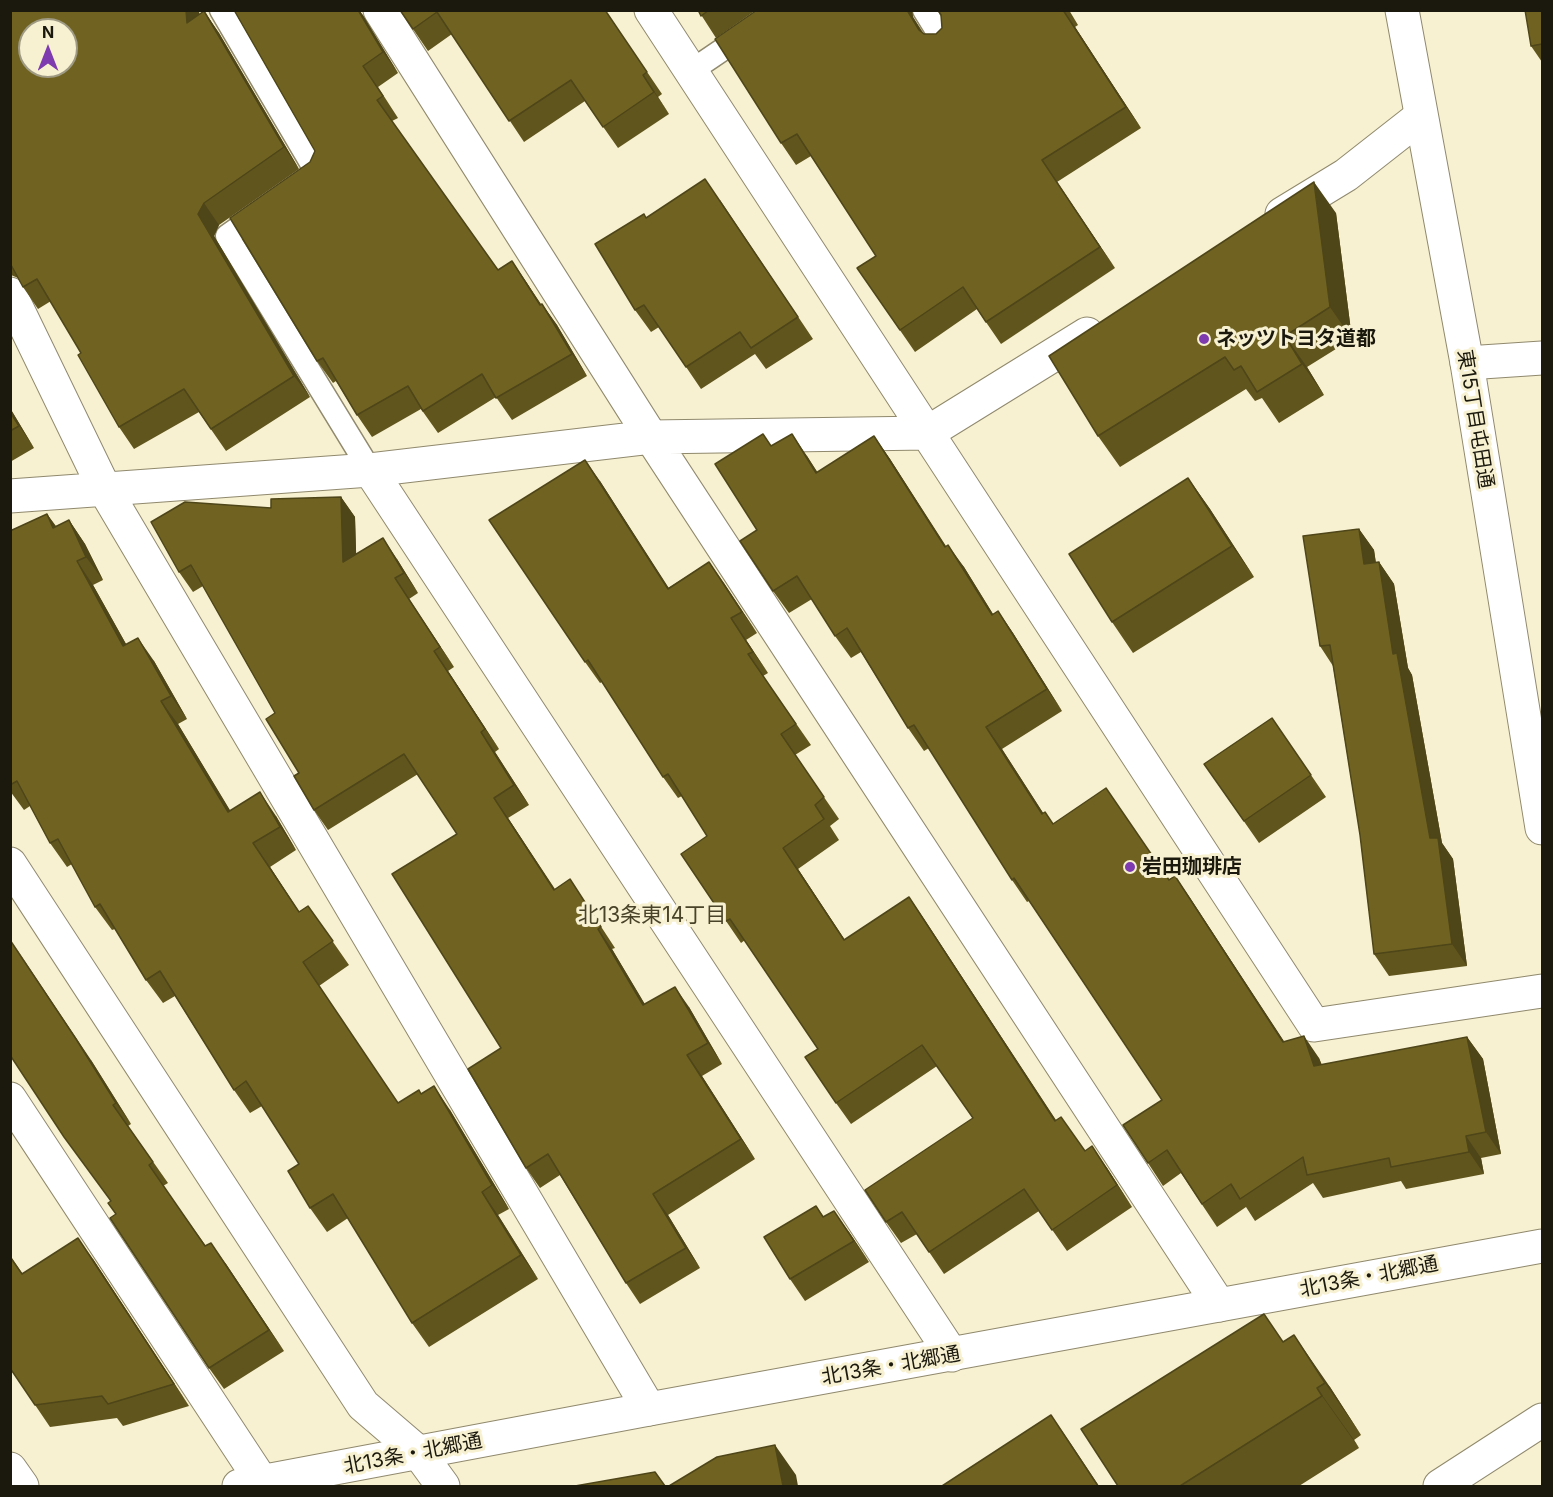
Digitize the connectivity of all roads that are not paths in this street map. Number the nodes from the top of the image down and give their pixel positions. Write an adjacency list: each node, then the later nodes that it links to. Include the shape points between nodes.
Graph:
1 (221, 10): 17 (lane, via 317,173 227,236)
2 (380, 10): 16 (street)
3 (651, 10): 8 (street)
4 (781, 10): 8 (lane)
5 (924, 10): 7 (lane)
6 (1402, 10): 9 (street, 東15丁目屯田通)
7 (945, 44)
8 (691, 71): 15 (street)
9 (1420, 117): 10 (street, via 1346,175); 14 (street, 東15丁目屯田通)
10 (1255, 231)
11 (10, 294): 18 (street)
12 (1114, 317): 15 (street)
13 (1542, 358): 14 (street)
14 (1467, 363): 20 (street, 東15丁目屯田通)
15 (927, 433): 16 (street); 22 (street, via 1314,1026)
16 (651, 437): 17 (street); 25 (street)
17 (370, 470): 18 (street); 26 (street)
18 (105, 490): 19 (street); 27 (street)
19 (10, 496)
20 (1542, 828)
21 (10, 864): 29 (street, via 363,1405)
22 (1542, 991)
23 (10, 1099): 31 (street)
24 (1542, 1246): 25 (street, 北13条・北郷通)
25 (1219, 1305): 26 (street, 北13条・北郷通)
26 (952, 1355): 27 (street, 北13条・北郷通)
27 (649, 1409): 29 (street, 北13条・北郷通)
28 (1542, 1423): 34 (street)
29 (419, 1453): 31 (street, 北13条・北郷通); 33 (street)
30 (10, 1469): 32 (street)
31 (250, 1484)
32 (22, 1486)
33 (443, 1486)
34 (1440, 1486)

